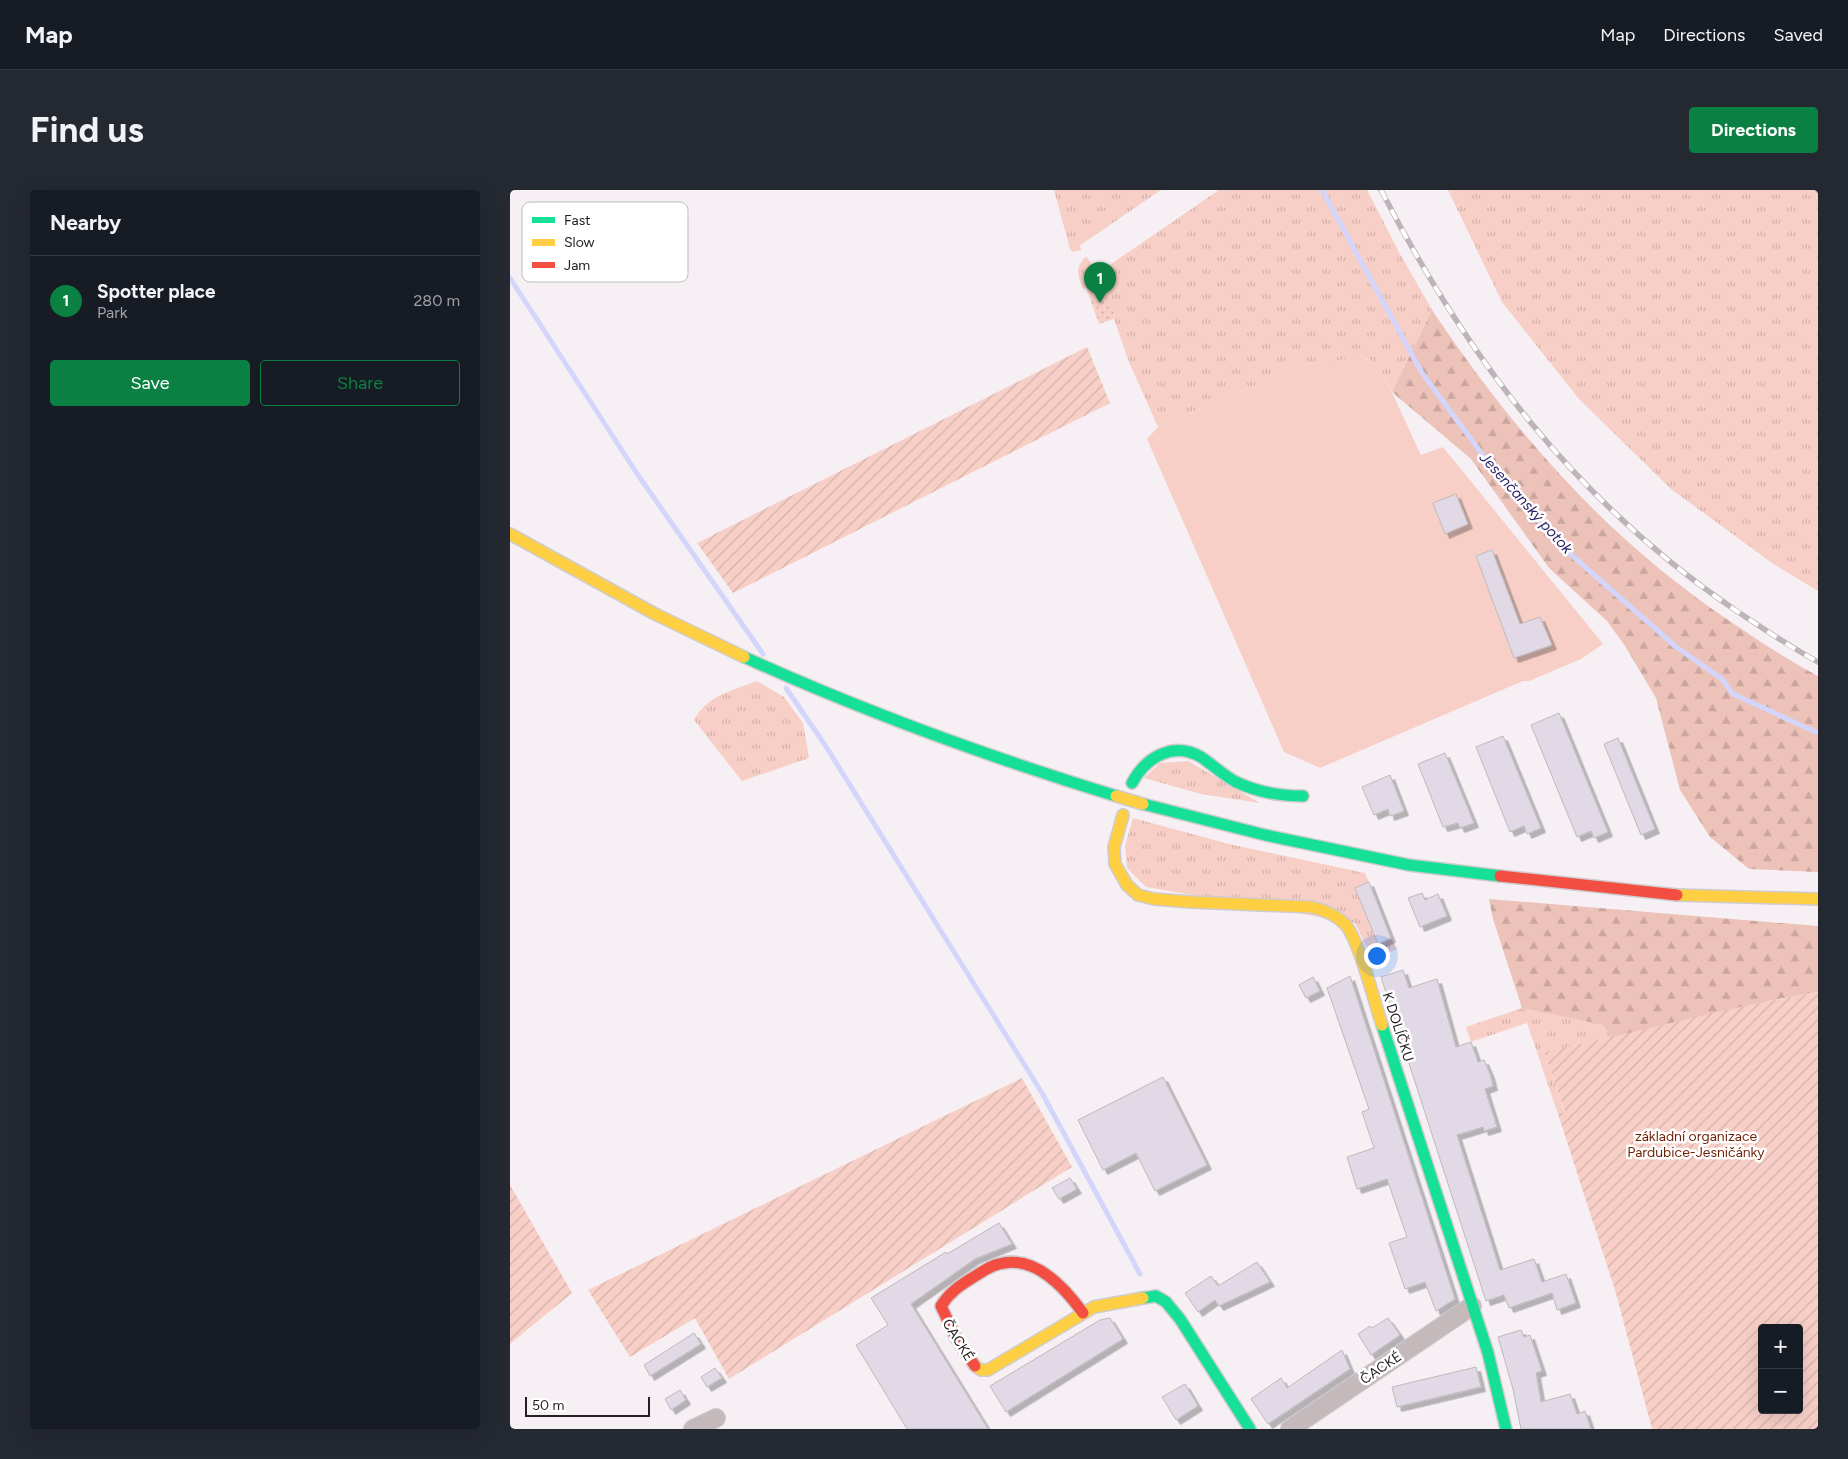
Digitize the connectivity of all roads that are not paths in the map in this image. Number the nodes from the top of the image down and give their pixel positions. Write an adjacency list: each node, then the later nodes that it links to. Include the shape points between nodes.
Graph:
1 (510, 534): 5 (street, bridge, via 632,602 802,684 941,739 1047,776 1144,804 1265,835 1409,865 1618,890)
2 (1132, 783): 3 (street, via 1149,759 1162,752 1176,750 1198,755 1248,787 1268,793)
3 (1303, 796)
4 (1123, 815): 6 (street, K DOLÍČKU, via 1114,847 1115,864 1127,885 1138,895 1191,902 1310,907 1324,909 1346,924 1352,934)
5 (1818, 899)
6 (1472, 1306): 11 (street, ČACKÉ); 12 (street, K DOLÍČKU, via 1498,1388)
7 (1083, 1313): 7 (street, ČACKÉ, via 983,1371 973,1365 943,1316 941,1306 947,1296 965,1282 993,1265 1011,1262 1045,1275 1070,1295); 10 (street, ČACKÉ, via 1118,1301 1150,1296 1162,1298 1180,1319)
8 (716, 1418): 9 (street)
9 (693, 1429)
10 (1250, 1429)
11 (1290, 1429)
12 (1506, 1429)

